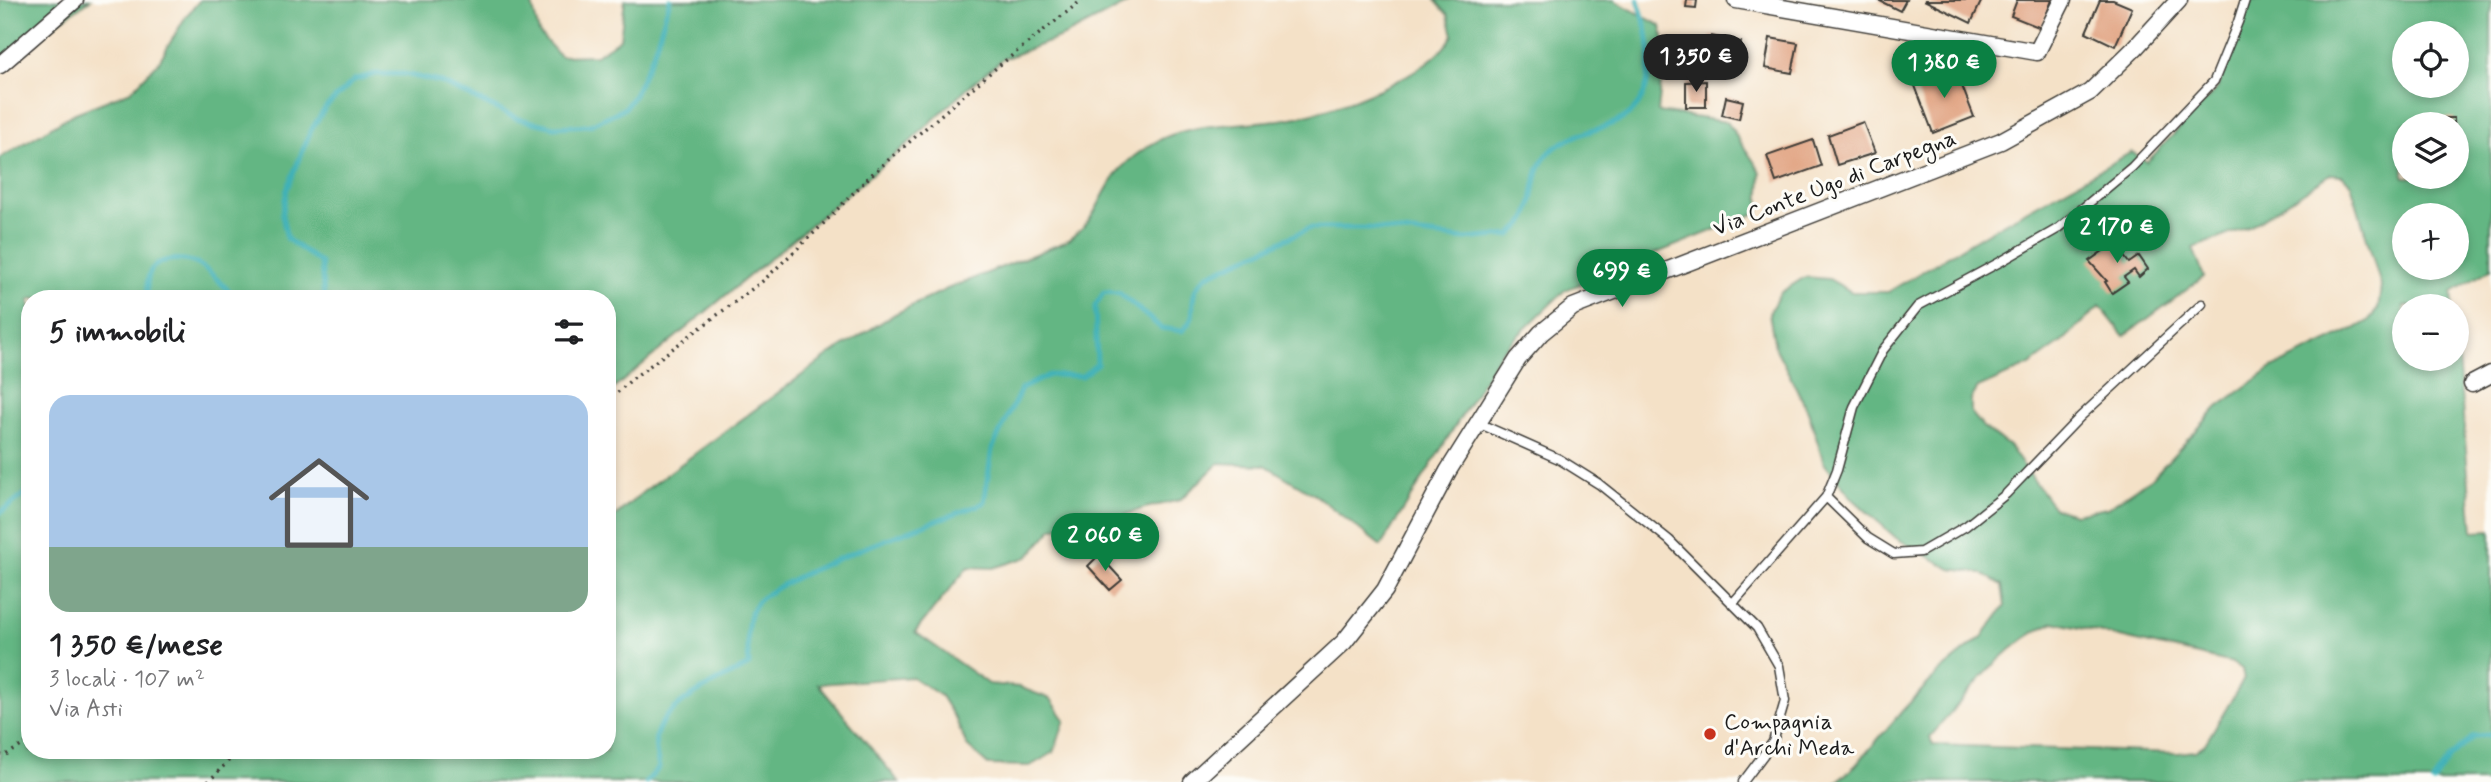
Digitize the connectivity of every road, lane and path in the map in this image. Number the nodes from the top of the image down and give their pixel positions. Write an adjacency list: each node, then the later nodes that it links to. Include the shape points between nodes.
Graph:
1 (75, 0): 7 (street)
2 (1082, 0): 11 (path, via 872,174 764,280)
3 (1736, 0): 4 (street, via 2037,52)
4 (2063, 0)
5 (2179, 0): 12 (street, Via Conte Ugo di Carpegna, via 2090,92 2001,142 1573,307 1518,359)
6 (2245, 0): 13 (lane, via 2214,81 2132,167 2059,228 1918,306 1882,350 1853,407)
7 (0, 65)
8 (2202, 304): 13 (lane, via 2080,417 2006,494 1966,526 1921,552 1894,554 1868,538)
9 (2491, 374): 10 (street)
10 (2472, 384)
11 (616, 394)
12 (1478, 423): 14 (lane, via 1559,459 1599,484 1669,540); 20 (street, Via Conte Ugo di Carpegna, via 1385,590 1344,642)
13 (1826, 496): 14 (lane)
14 (1732, 604): 21 (lane, via 1757,628 1779,666 1785,701 1773,742)
15 (21, 746): 16 (path)
16 (0, 755)
17 (227, 759): 18 (path)
18 (230, 760): 19 (path)
19 (208, 782)
20 (1192, 782)
21 (1743, 782)

